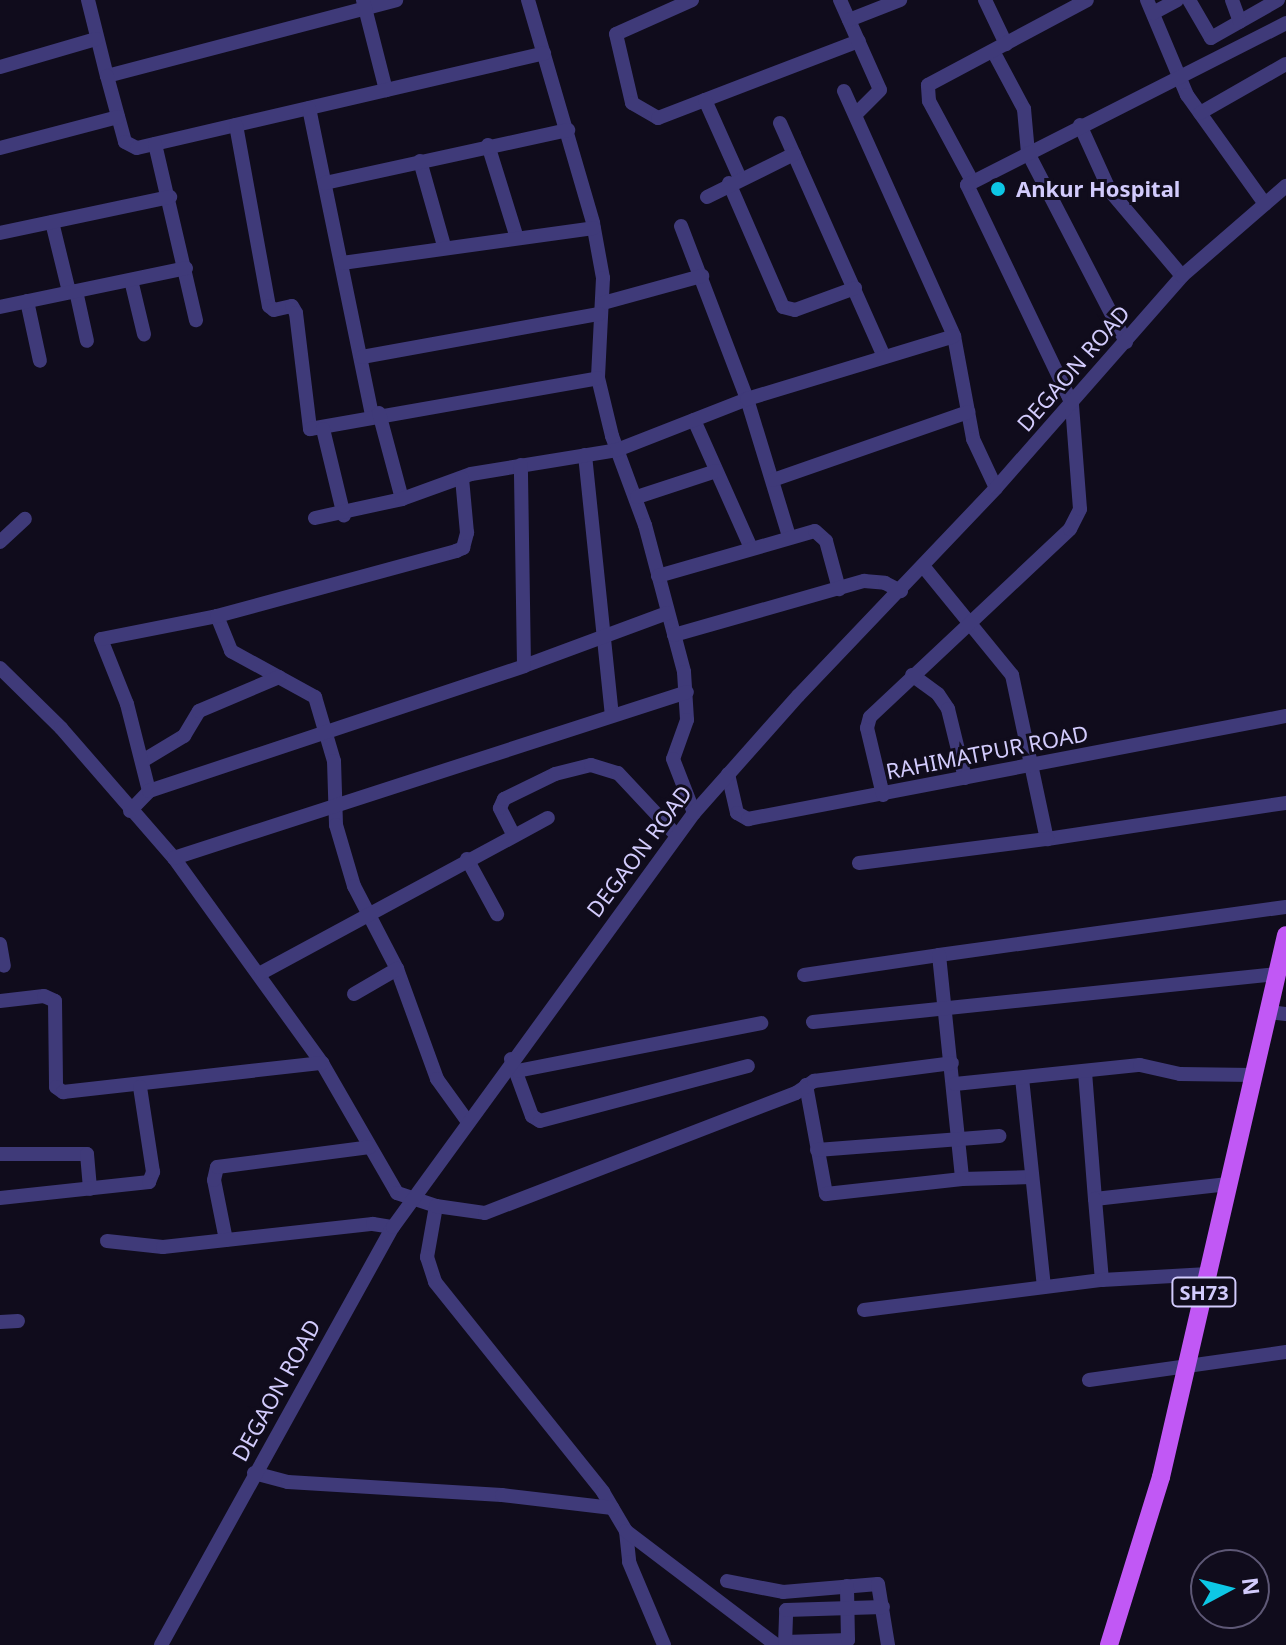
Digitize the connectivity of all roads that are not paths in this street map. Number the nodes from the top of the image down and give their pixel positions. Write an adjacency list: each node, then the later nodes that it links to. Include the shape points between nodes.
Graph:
1 (88, 0): 18 (street)
2 (396, 0): 13 (street)
3 (528, 0): 21 (street)
4 (692, 0): 28 (street, via 620,29 616,43 632,103 642,111 658,118)
5 (840, 0): 15 (street)
6 (900, 0): 15 (street)
7 (985, 0): 20 (street)
8 (1087, 0): 20 (street)
9 (1177, 0): 14 (street)
10 (1189, 0): 16 (street, via 1207,38)
11 (1232, 0): 16 (street)
12 (1270, 2): 16 (street); 17 (street)
13 (364, 4): 24 (street); 26 (street)
14 (1150, 6): 25 (street)
15 (849, 20): 19 (street)
16 (1240, 22)
17 (1282, 25): 25 (street)
18 (96, 39): 23 (street); 24 (street)
19 (859, 41): 28 (street); 31 (street, via 880,90)
20 (1000, 47): 40 (street, via 1024,109); 43 (street, via 927,88)
21 (544, 53): 26 (street); 36 (street)
22 (1286, 64): 30 (street)
23 (0, 67)
24 (107, 76): 32 (street)
25 (1176, 76): 30 (street); 35 (street)
26 (386, 90): 29 (street)
27 (844, 91): 31 (street)
28 (705, 100): 44 (street)
29 (309, 108): 34 (street); 45 (street)
30 (1200, 113): 49 (street)
31 (855, 115): 68 (street)
32 (118, 117): 37 (street, via 127,146); 39 (street)
33 (780, 123): 41 (street)
34 (236, 125): 37 (street); 80 (street, via 269,306 295,308 308,426)
35 (1080, 125): 40 (street); 59 (street, via 1110,191)
36 (568, 130): 38 (street); 52 (street)
37 (155, 144): 47 (street)
38 (488, 145): 42 (street); 54 (street)
39 (0, 148)
40 (1028, 153): 43 (street); 70 (street)
41 (794, 154): 44 (street); 61 (street)
42 (420, 161): 45 (street); 55 (street)
43 (971, 179): 76 (street, via 967,194)
44 (734, 180): 48 (street); 61 (street, via 783,307 795,310)
45 (325, 183): 56 (street)
46 (1286, 186): 49 (street, DEGAON ROAD)
47 (170, 197): 50 (street); 57 (street)
48 (707, 197)
49 (1265, 204): 59 (street, DEGAON ROAD)
50 (52, 222): 53 (street); 62 (street)
51 (681, 226): 58 (street)
52 (594, 228): 54 (street); 65 (street)
53 (0, 233)
54 (516, 235): 55 (street)
55 (444, 246): 56 (street)
56 (342, 263): 71 (street)
57 (186, 268): 60 (street); 66 (street)
58 (702, 276): 65 (street); 75 (street)
59 (1182, 276): 70 (street, DEGAON ROAD)
60 (131, 280): 62 (street); 67 (street)
61 (855, 288): 72 (street)
62 (72, 292): 63 (street); 69 (street)
63 (27, 301): 64 (street); 73 (street)
64 (0, 307)
65 (601, 309): 71 (street); 74 (street)
66 (196, 320)
67 (144, 334)
68 (954, 336): 72 (street); 77 (street)
69 (87, 341)
70 (1126, 342): 76 (street, DEGAON ROAD)
71 (362, 357): 78 (street)
72 (884, 357): 75 (street)
73 (40, 361)
74 (598, 378): 78 (street); 81 (street)
75 (747, 399): 79 (street); 86 (street)
76 (1072, 404): 87 (street, DEGAON ROAD); 102 (street, via 1077,518)
77 (968, 412): 86 (street); 87 (street, via 973,439)
78 (376, 414): 80 (street); 89 (street)
79 (694, 420): 81 (street); 84 (street)
80 (323, 429): 90 (street)
81 (617, 450): 82 (street); 88 (street)
82 (585, 455): 83 (street); 104 (street)
83 (521, 465): 85 (street); 105 (street)
84 (716, 471): 88 (street); 95 (street)
85 (462, 478): 89 (street); 101 (street, via 467,533 463,548)
86 (773, 480): 93 (street)
87 (996, 488): 96 (street, DEGAON ROAD)
88 (637, 497): 97 (street)
89 (402, 499): 90 (street)
90 (344, 516): 91 (street)
91 (315, 518)
92 (25, 519): 94 (street)
93 (789, 536): 95 (street); 98 (street, via 822,534)
94 (0, 542)
95 (751, 548): 97 (street)
96 (923, 566): 99 (street, DEGAON ROAD); 102 (street)
97 (658, 576): 100 (street)
98 (839, 589): 99 (street, via 875,581); 103 (street)
99 (901, 591): 117 (street, DEGAON ROAD)
100 (667, 613): 103 (street); 104 (street)
101 (217, 616): 108 (street, via 231,651); 115 (street, via 101,639)
102 (969, 619): 107 (street); 116 (street, via 1012,675)
103 (674, 635): 111 (street)
104 (601, 639): 105 (street); 112 (street)
105 (524, 666): 114 (street)
106 (0, 668): 109 (street)
107 (912, 675): 118 (street, via 938,694 948,709); 120 (street, via 867,722)
108 (279, 677): 114 (street, via 315,697); 115 (street, via 199,711 184,736)
109 (17, 684): 110 (street); 123 (street)
110 (0, 687)
111 (687, 692): 112 (street); 124 (street, via 687,720 673,759)
112 (612, 716): 121 (street)
113 (1286, 716): 116 (street, RAHIMATPUR ROAD)
114 (328, 734): 119 (street); 121 (street)
115 (144, 760): 119 (street)
116 (1033, 764): 118 (street, RAHIMATPUR ROAD); 128 (street)
117 (728, 774): 120 (street, RAHIMATPUR ROAD, via 737,813 748,819); 124 (street, DEGAON ROAD)
118 (965, 778): 120 (street, RAHIMATPUR ROAD)
119 (149, 791): 123 (street)
120 (883, 795)
121 (336, 802): 129 (street); 133 (street, via 345,859)
122 (1286, 803): 128 (street)
123 (130, 811): 129 (street)
124 (694, 813): 127 (street, DEGAON ROAD)
125 (548, 818): 126 (street)
126 (513, 834): 127 (street, via 500,808 504,799 555,774 591,765 618,773); 130 (street)
127 (677, 836): 151 (street, DEGAON ROAD)
128 (1047, 839): 131 (street)
129 (174, 858): 140 (street)
130 (467, 859): 133 (street); 134 (street)
131 (859, 863)
132 (1286, 907): 137 (street)
133 (367, 913): 139 (street); 140 (street)
134 (497, 914)
135 (1286, 935): 141 (main road, SH73)
136 (0, 944): 138 (street)
137 (939, 955): 142 (street); 145 (street)
138 (4, 966)
139 (397, 969): 143 (street); 159 (street, via 437,1079)
140 (261, 973): 149 (street)
141 (1277, 974): 145 (street); 146 (main road, SH73)
142 (804, 975)
143 (354, 994)
144 (0, 1001): 158 (street, via 44,996 55,1001 60,1091)
145 (946, 1008): 147 (street); 150 (street)
146 (1278, 1013): 154 (main road, SH73)
147 (813, 1022)
148 (761, 1023): 151 (street)
149 (322, 1063): 158 (street); 162 (street)
150 (952, 1063): 156 (street); 157 (street, via 825,1078)
151 (514, 1065): 152 (street, via 532,1116 540,1121); 159 (street, DEGAON ROAD)
152 (748, 1066)
153 (1085, 1072): 154 (street, via 1157,1065 1180,1074); 155 (street); 171 (street)
154 (1253, 1075): 167 (main road, SH73)
155 (1022, 1078): 156 (street); 165 (street)
156 (955, 1084): 161 (street)
157 (806, 1085): 163 (street); 172 (street, via 485,1213)
158 (140, 1087): 168 (street, via 152,1178 144,1185)
159 (468, 1122): 170 (street, DEGAON ROAD)
160 (999, 1136): 161 (street)
161 (959, 1140): 163 (street); 166 (street)
162 (370, 1147): 170 (street, via 397,1193); 174 (street, via 217,1167 214,1180)
163 (817, 1150): 166 (street, via 822,1190 832,1195)
164 (0, 1154): 168 (street, via 87,1154)
165 (1032, 1177): 166 (street); 178 (street)
166 (962, 1179)
167 (1228, 1184): 171 (street); 176 (main road, SH73)
168 (90, 1189): 169 (street)
169 (0, 1198)
170 (419, 1198): 172 (street); 173 (street, DEGAON ROAD)
171 (1095, 1199): 177 (street)
172 (436, 1206): 186 (street, via 427,1257 435,1282 518,1381)
173 (393, 1227): 174 (street, via 373,1224); 185 (street, DEGAON ROAD)
174 (226, 1240): 175 (street, via 153,1247)
175 (107, 1241)
176 (1208, 1274): 177 (street); 183 (main road, SH73)
177 (1102, 1280): 178 (street)
178 (1044, 1287): 179 (street)
179 (864, 1310)
180 (18, 1321): 181 (street)
181 (0, 1322)
182 (1286, 1352): 183 (street)
183 (1189, 1363): 184 (street); 196 (main road, SH73, via 1143,1544)
184 (1089, 1380)
185 (254, 1473): 186 (street, via 288,1482 502,1495); 193 (street, DEGAON ROAD)
186 (612, 1508): 187 (street)
187 (626, 1531): 192 (street); 194 (street, via 629,1562)
188 (727, 1581): 189 (street, via 783,1592)
189 (847, 1586): 190 (street, via 878,1584); 191 (street)
190 (883, 1607): 191 (street); 195 (street)
191 (849, 1608): 192 (street, via 786,1610); 192 (street, via 845,1642)
192 (782, 1644)
193 (161, 1645)
194 (664, 1645)
195 (888, 1645)
196 (1109, 1645)

